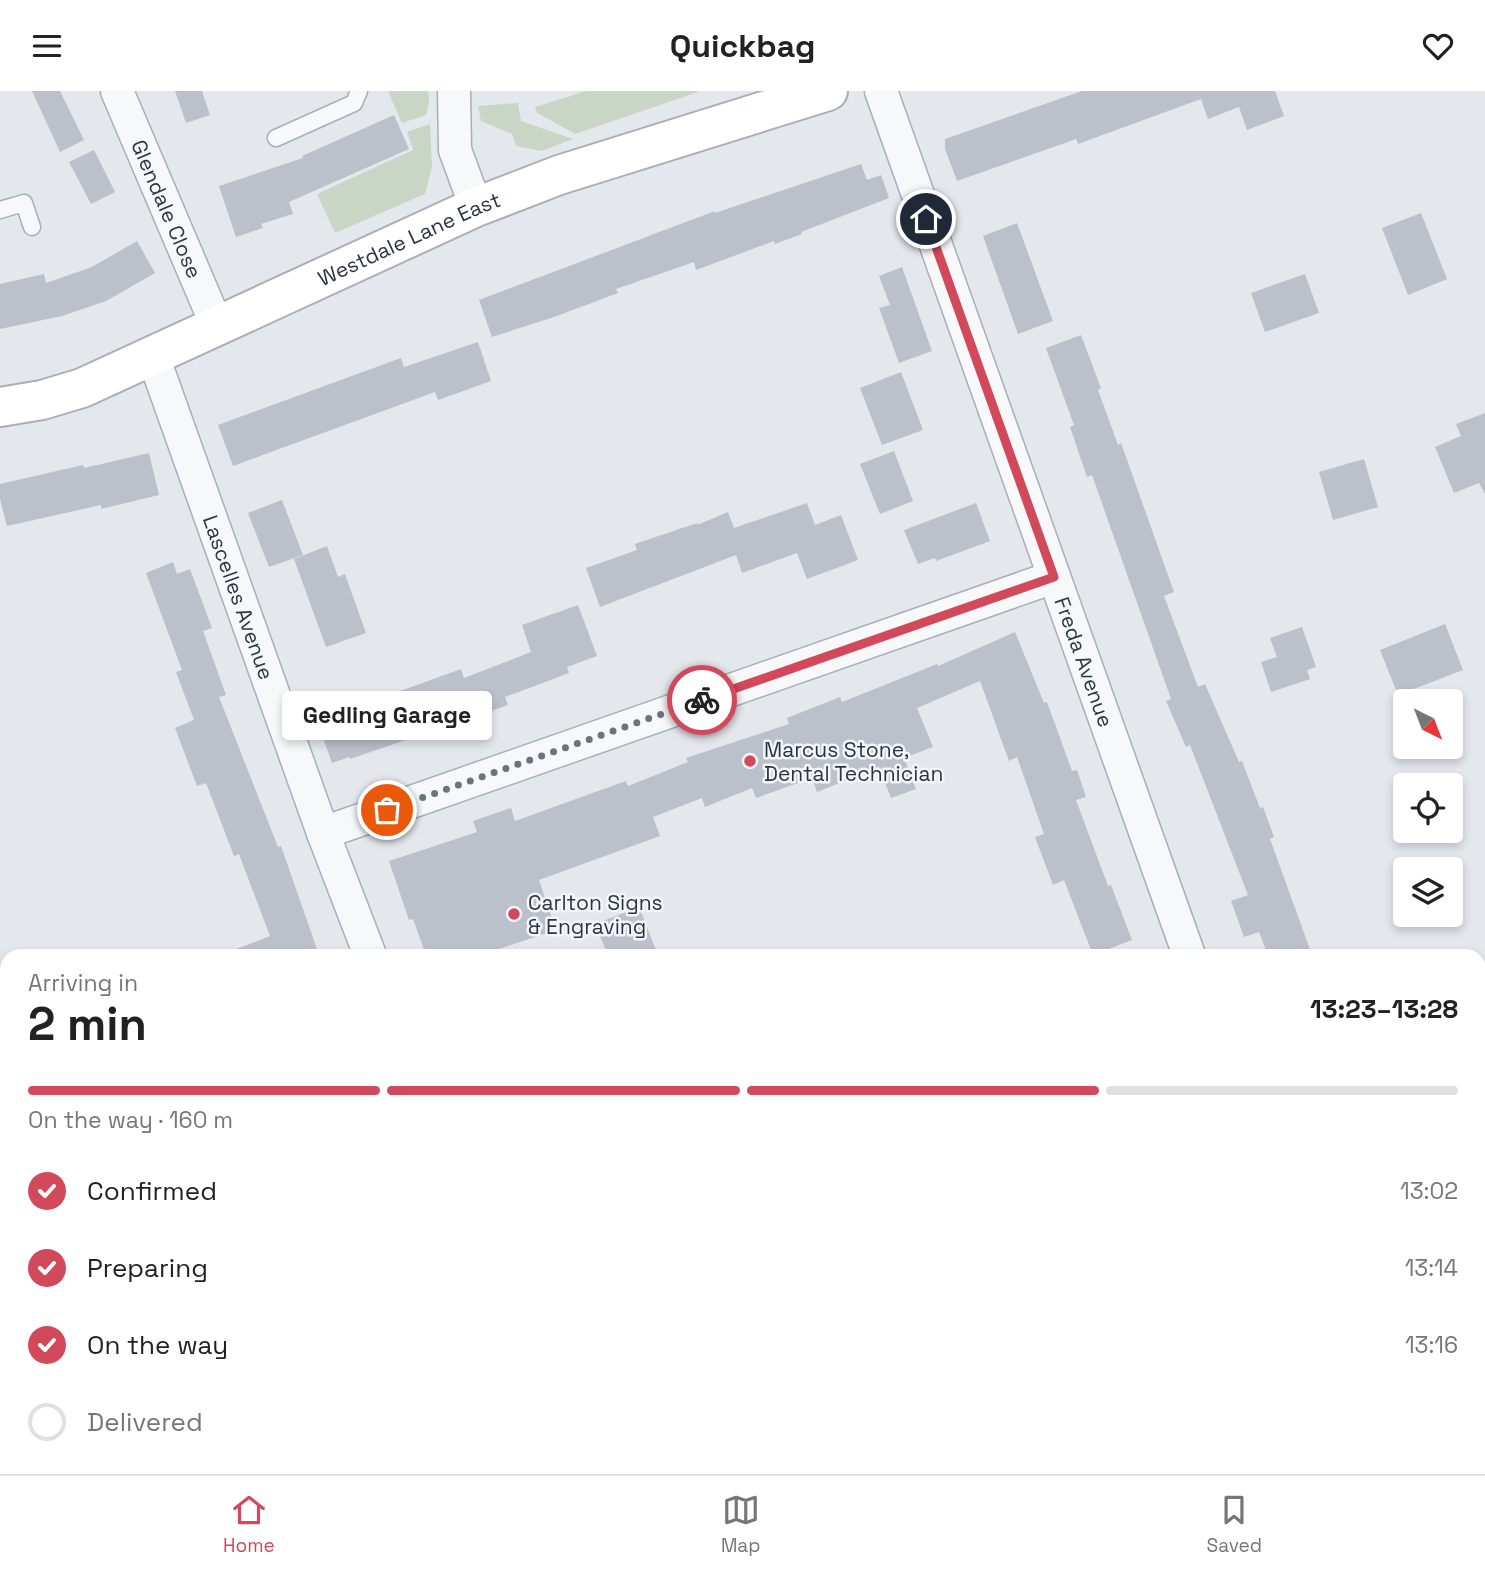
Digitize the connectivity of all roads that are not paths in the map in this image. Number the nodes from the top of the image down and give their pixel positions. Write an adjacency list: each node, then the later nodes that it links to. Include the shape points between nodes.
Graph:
1 (117, 91): 10 (street, Glendale Close)
2 (359, 91): 6 (lane, via 354,103)
3 (454, 91): 7 (street, via 455,150)
4 (828, 91): 7 (street, Westdale Lane East, via 559,175)
5 (881, 91): 13 (street, Freda Avenue)
6 (275, 138)
7 (476, 207): 10 (street, Westdale Lane East)
8 (0, 210): 9 (lane, via 24,203)
9 (32, 226)
10 (217, 326): 11 (street, Westdale Lane East)
11 (153, 356): 12 (street, Westdale Lane East, via 82,388); 14 (street, Lascelles Avenue)
12 (0, 407)
13 (1054, 577): 14 (street); 16 (street, Freda Avenue)
14 (323, 833): 15 (street, Lascelles Avenue)
15 (368, 949)
16 (1187, 949)

